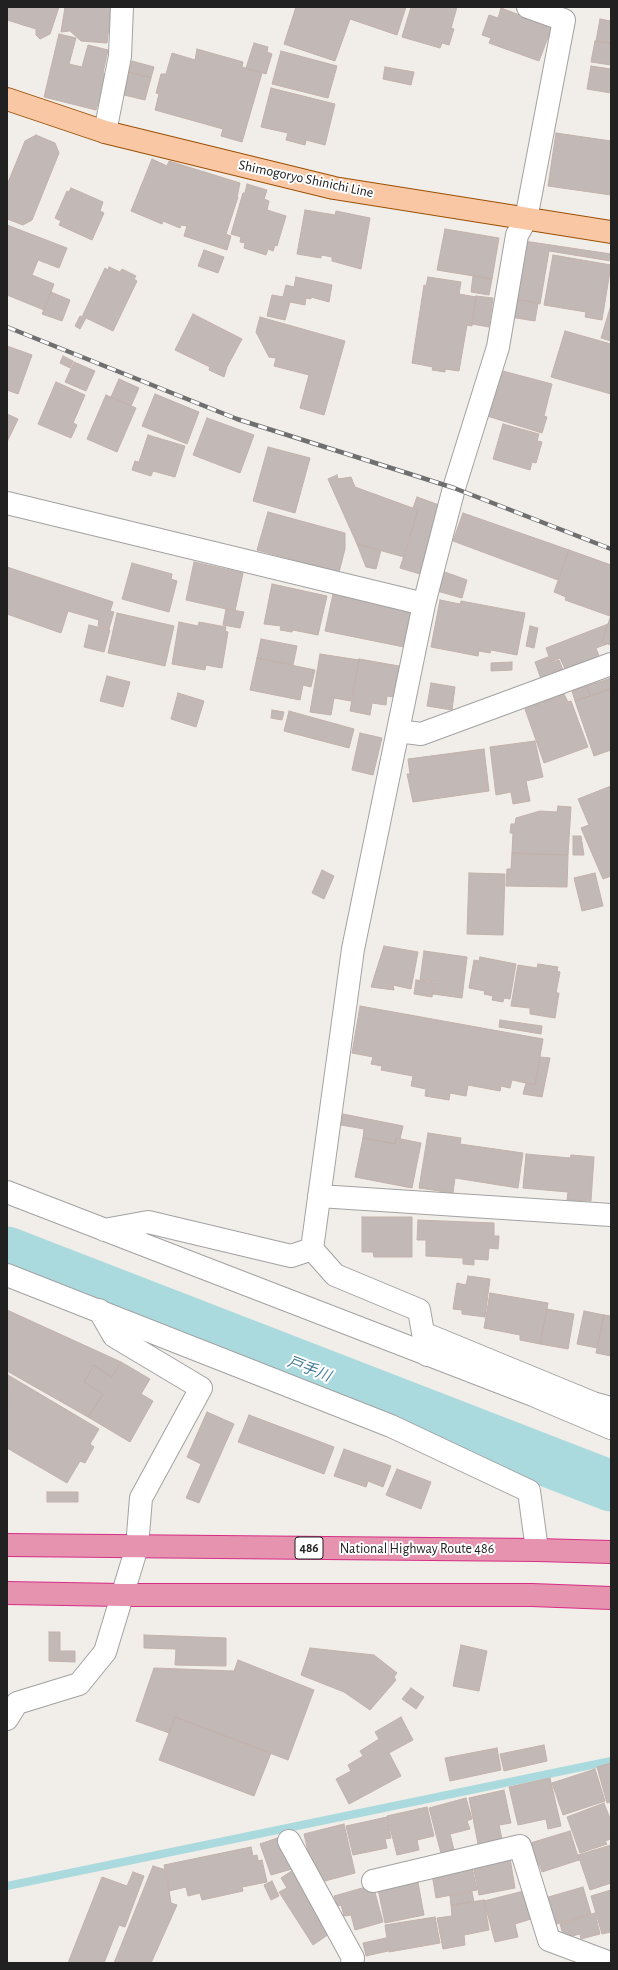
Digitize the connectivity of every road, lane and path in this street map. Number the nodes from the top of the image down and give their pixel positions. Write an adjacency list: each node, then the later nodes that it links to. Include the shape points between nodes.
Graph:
1 (122, 7): 4 (street, via 120,56)
2 (528, 7): 5 (street, via 564,20)
3 (7, 99): 4 (main road, Shimogoryo Shinichi Line)
4 (105, 132): 5 (main road, Shimogoryo Shinichi Line, via 334,188)
5 (526, 219): 6 (main road, Shimogoryo Shinichi Line); 8 (street, via 517,235 498,347 454,488)
6 (611, 232)
7 (7, 503): 8 (street)
8 (424, 604): 10 (street)
9 (611, 664): 10 (street, via 421,734)
10 (398, 731): 12 (street, via 352,949)
11 (7, 1192): 14 (street)
12 (319, 1196): 13 (street); 15 (street)
13 (611, 1215)
14 (104, 1230): 15 (street, via 148,1222 291,1256); 19 (street)
15 (312, 1249): 18 (street, via 335,1275 419,1310)
16 (7, 1275): 17 (street)
17 (99, 1310): 23 (street, via 114,1336 200,1388 141,1498); 24 (street, via 391,1426 529,1491)
18 (423, 1333): 19 (street); 20 (street, via 593,1403)
19 (427, 1355): 21 (street)
20 (611, 1408)
21 (611, 1428)
22 (7, 1545): 23 (highway, National Highway Route 486 / 486)
23 (138, 1547): 24 (highway, National Highway Route 486 / 486); 27 (street)
24 (537, 1550): 25 (highway, National Highway Route 486 / 486)
25 (611, 1552)
26 (7, 1593): 27 (highway)
27 (122, 1595): 28 (highway); 29 (street, via 105,1652 79,1684 17,1703)
28 (611, 1598)
29 (7, 1719)
30 (289, 1841): 33 (street, via 353,1958)
31 (373, 1881): 32 (street, via 520,1846 549,1940)
32 (608, 1960): 34 (street)
33 (352, 1963)
34 (582, 1963)

